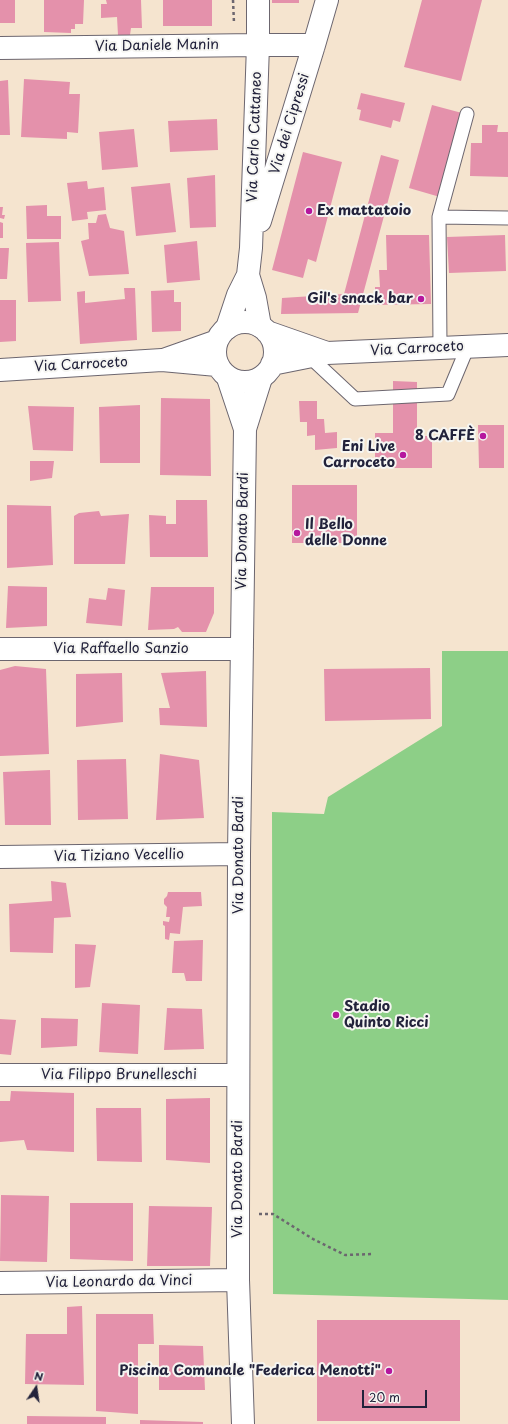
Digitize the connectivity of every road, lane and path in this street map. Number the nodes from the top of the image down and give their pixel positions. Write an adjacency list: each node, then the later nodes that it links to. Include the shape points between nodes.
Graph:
1 (258, 0): 3 (street, Via Carlo Cattaneo)
2 (327, 0): 4 (street, Via dei Cipressi)
3 (258, 45): 4 (street, Via Daniele Manin); 5 (street, Via Daniele Manin); 9 (street, Via Carlo Cattaneo)
4 (314, 45): 9 (street, Via dei Cipressi)
5 (0, 48)
6 (467, 114): 7 (lane)
7 (439, 218): 8 (lane); 15 (lane)
8 (508, 218)
9 (251, 248): 10 (street, Via Carlo Cattaneo)
10 (248, 275): 11 (street, Via Carlo Cattaneo); 12 (street, Via Carlo Cattaneo)
11 (263, 329): 12 (street, via 252,323 243,322 235,324); 16 (street, Via Carroceto); 20 (street, via 272,339 275,356)
12 (222, 334): 17 (street, Via Carroceto); 19 (street, via 215,349)
13 (508, 345): 14 (street, Via Carroceto)
14 (468, 346): 15 (street, Via Carroceto); 16 (lane, via 448,394 355,399)
15 (440, 348): 16 (street, Via Carroceto)
16 (318, 355): 20 (street, Via Carroceto)
17 (162, 360): 18 (street, Via Carroceto); 19 (street, Via Carroceto)
18 (0, 370)
19 (223, 371): 20 (street, via 236,381 244,382 253,381); 21 (street, Via Donato Bardi)
20 (267, 371): 21 (street, Via Donato Bardi)
21 (245, 429): 23 (street, Via Donato Bardi)
22 (0, 649): 23 (street, Via Raffaello Sanzio)
23 (242, 649): 24 (street, Via Donato Bardi)
24 (239, 854): 25 (street, Via Tiziano Vecellio); 26 (street, Via Donato Bardi)
25 (0, 857)
26 (238, 1075): 27 (street, Via Filippo Brunelleschi); 28 (street, Via Donato Bardi)
27 (0, 1076)
28 (238, 1214): 29 (path, via 273,1214 345,1255); 30 (street, Via Donato Bardi)
29 (373, 1254)
30 (238, 1280): 31 (street, Via Leonardo da Vinci); 32 (street, Via Donato Bardi)
31 (0, 1283)
32 (243, 1424)

